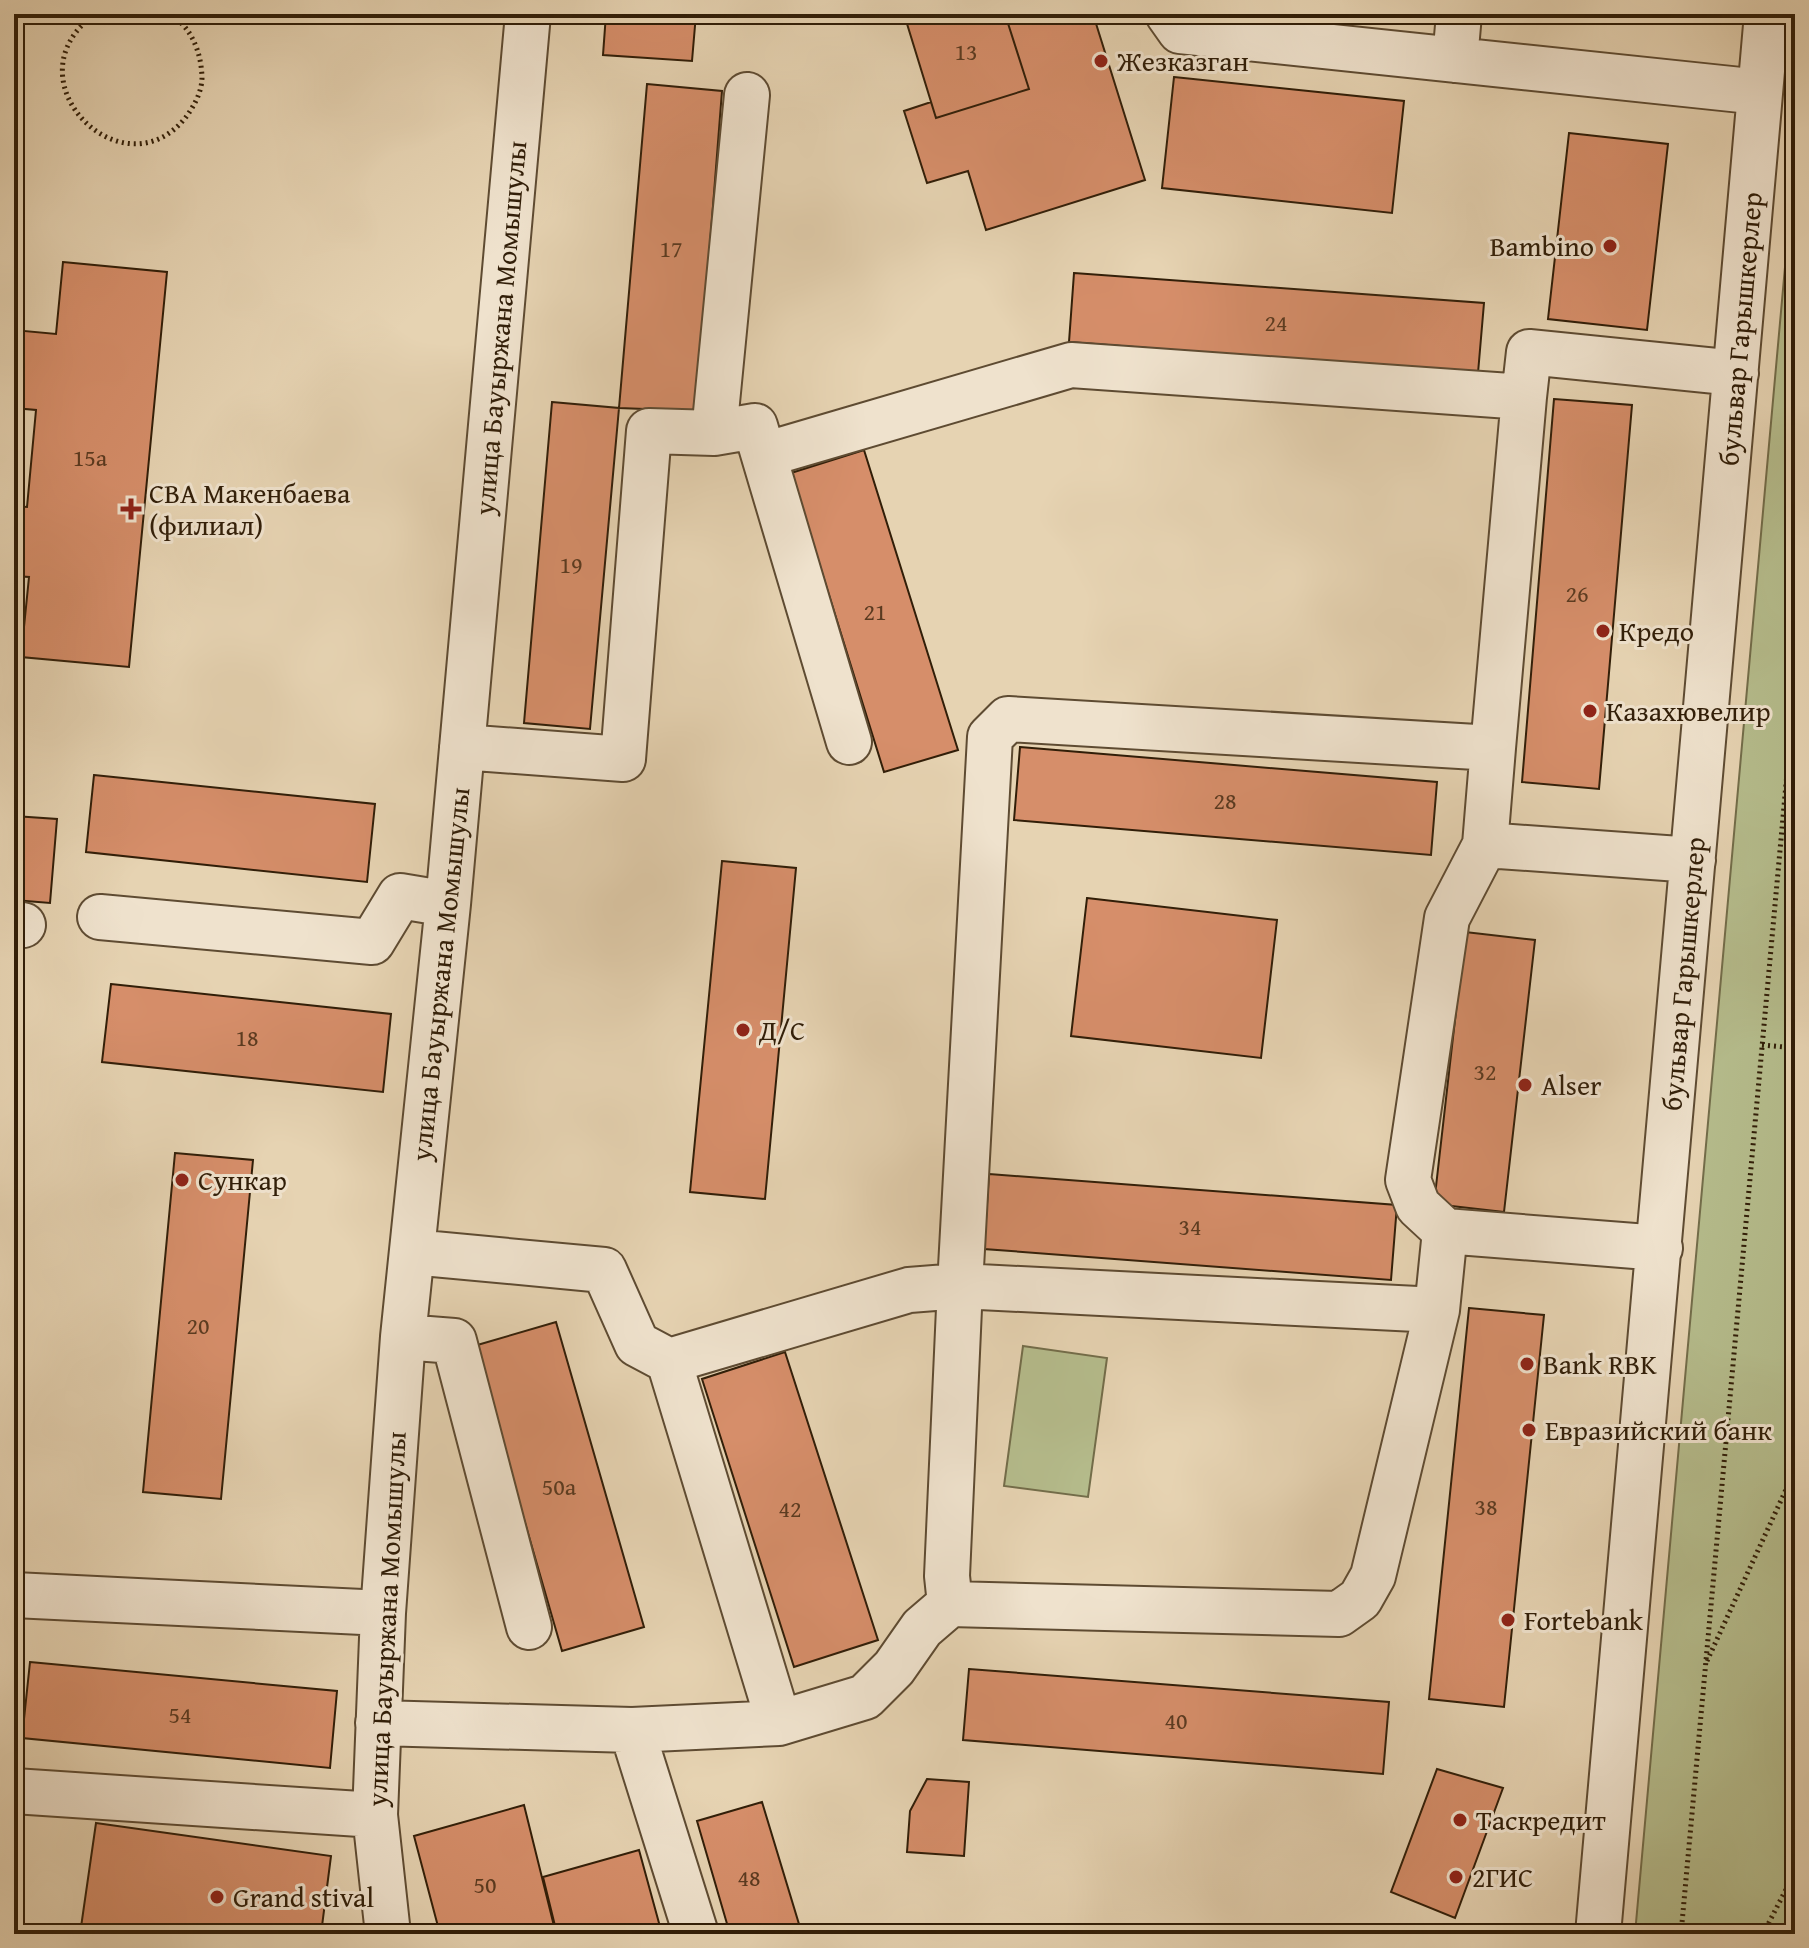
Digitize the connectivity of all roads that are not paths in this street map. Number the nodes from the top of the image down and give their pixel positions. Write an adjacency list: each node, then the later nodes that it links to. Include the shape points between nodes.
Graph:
1 (528, 14): 13 (street, улица Бауыржана Момышулы)
2 (1168, 14): 5 (street, via 1180,31)
3 (1459, 14): 5 (street)
4 (1767, 14): 6 (street, бульвар Гарышкерлер)
5 (1455, 60): 6 (street)
6 (1760, 92): 8 (street, бульвар Гарышкерлер)
7 (747, 95): 10 (street)
8 (1736, 373): 9 (street, via 1529,352); 16 (street, бульвар Гарышкерлер)
9 (1524, 397): 11 (street, via 1071,365); 14 (street)
10 (714, 433): 11 (street, via 755,426); 13 (street, via 649,431 623,759)
11 (764, 455): 12 (street)
12 (849, 742)
13 (462, 747): 17 (street, улица Бауыржана Момышулы)
14 (1493, 748): 15 (street); 22 (street, via 1008,719 998,725 990,737)
15 (1485, 845): 16 (street); 19 (street, via 1447,918 1408,1180 1418,1206)
16 (1693, 860): 20 (street, бульвар Гарышкерлер)
17 (448, 904): 18 (street, via 400,896 372,942); 21 (street, улица Бауыржана Момышулы)
18 (100, 917)
19 (1445, 1231): 20 (street); 23 (street)
20 (1660, 1248): 37 (street, бульвар Гарышкерлер)
21 (412, 1252): 24 (street, улица Бауыржана Момышулы); 25 (street, via 604,1270 637,1344)
22 (960, 1286): 23 (street); 25 (street, via 909,1290); 27 (street)
23 (1437, 1310): 27 (street, via 1373,1576 1360,1599 1339,1614)
24 (403, 1337): 28 (street, улица Бауыржана Момышулы); 29 (street, via 454,1341)
25 (669, 1361): 31 (street)
26 (14, 1595): 28 (street)
27 (950, 1604): 31 (street, via 922,1628 865,1697)
28 (383, 1613): 30 (street, улица Бауыржана Момышулы)
29 (529, 1627)
30 (378, 1723): 32 (street); 34 (street, улица Бауыржана Момышулы)
31 (779, 1723): 32 (street)
32 (632, 1730): 36 (street)
33 (14, 1791): 34 (street)
34 (375, 1815): 35 (street, улица Бауыржана Момышулы)
35 (388, 1934)
36 (696, 1934)
37 (1598, 1934)

